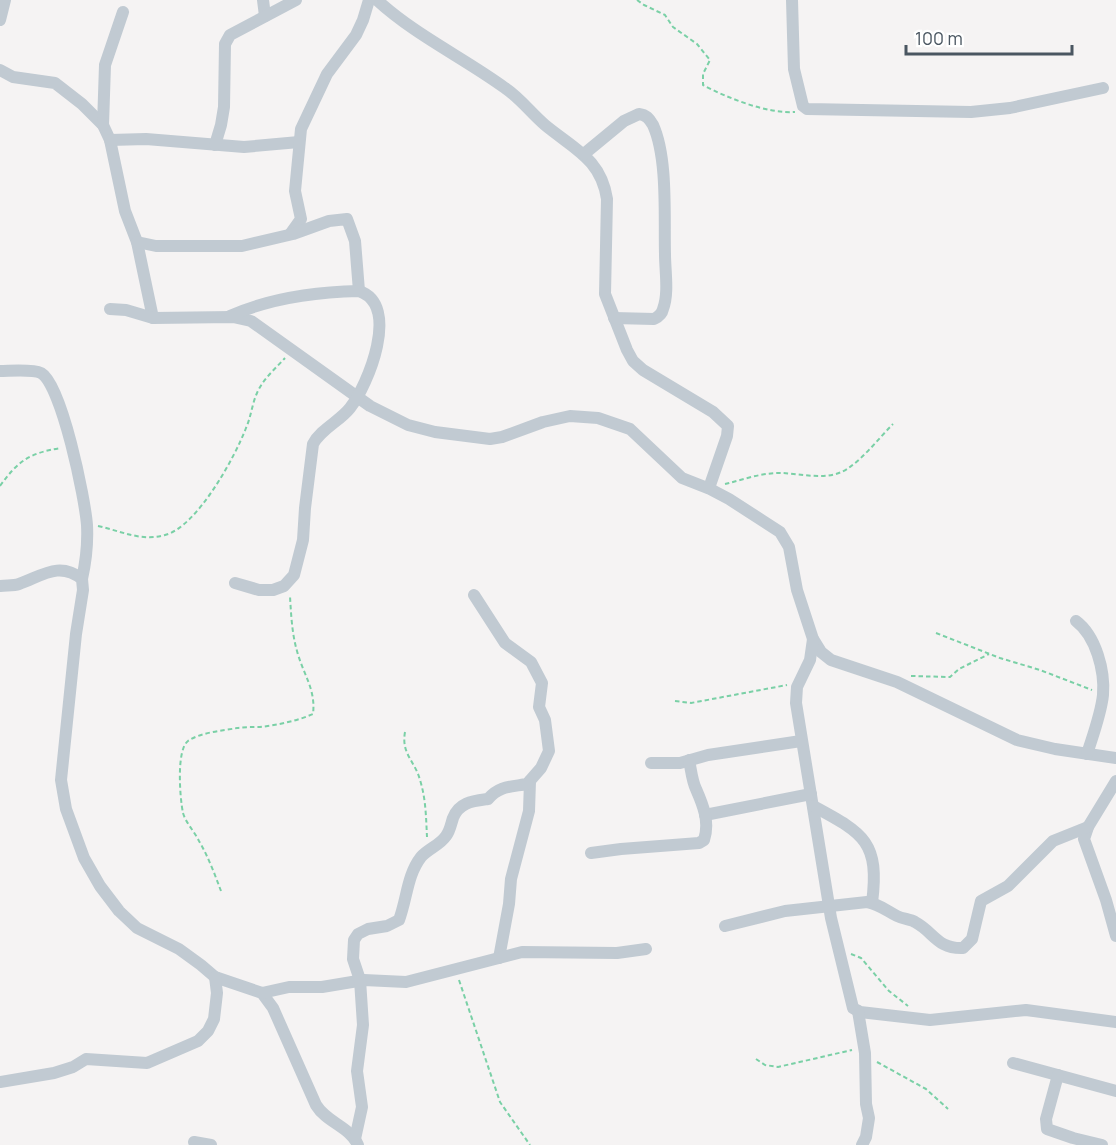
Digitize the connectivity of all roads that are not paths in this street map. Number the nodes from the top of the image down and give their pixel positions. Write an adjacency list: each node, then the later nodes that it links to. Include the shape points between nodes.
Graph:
1 (5, 0): 9 (street)
2 (263, 0): 8 (street)
3 (296, 0): 8 (street)
4 (369, 0): 14 (street, via 356,35 327,74 302,126)
5 (377, 0): 16 (street, via 505,87)
6 (792, 0): 11 (street, via 794,69 805,109 971,112 1010,108)
7 (123, 12): 12 (street, via 105,65)
8 (265, 16): 15 (street, via 230,35 225,44 224,107)
9 (0, 20)
10 (0, 70): 12 (street, via 14,77 52,81)
11 (1103, 88)
12 (103, 125): 13 (street)
13 (110, 140): 15 (street); 18 (street, via 125,211)
14 (299, 142): 15 (street); 17 (street, via 295,191 301,219)
15 (215, 144)
16 (584, 154): 23 (street, via 605,186 604,283); 23 (street, via 624,121 639,114 652,123 663,180 663,309 654,319)
17 (290, 234): 18 (street, via 242,246 156,246); 19 (street, via 328,221 348,219 355,241)
18 (137, 242): 22 (street)
19 (359, 291): 21 (street, via 275,301); 25 (street, via 373,303 381,324 377,350)
20 (110, 309): 22 (street)
21 (227, 317): 22 (street); 25 (street, via 251,321)
22 (153, 318)
23 (614, 318): 26 (street, via 638,365 726,423 727,436)
24 (0, 371): 27 (street, via 37,372 46,377 54,390 84,501 87,555)
25 (358, 397): 26 (street, via 408,425 480,438 497,438 563,417 598,418 630,429 682,478); 28 (street, via 313,444 303,540 297,569 290,581 273,590)
26 (710, 488): 32 (street, via 774,527 786,541)
27 (82, 579): 29 (street, via 74,573 45,572 17,585); 50 (street, via 61,780 73,830 91,872 127,918 137,928 191,957)
28 (235, 583)
29 (0, 586)
30 (474, 595): 38 (street, via 505,643 531,662 542,683 539,707 549,751)
31 (1076, 621): 34 (street, via 1090,638 1103,682)
32 (813, 639): 33 (street, via 796,703); 34 (street, via 820,652 831,660 897,682 1006,736)
33 (801, 741): 36 (street); 40 (street)
34 (1087, 754): 35 (street)
35 (1116, 758)
36 (688, 760): 37 (street); 41 (street)
37 (651, 763)
38 (530, 781): 49 (street, via 529,811 511,879); 51 (street, via 500,789 488,799 465,803 456,812 447,835 416,864 398,921 368,929 354,940 353,962)
39 (1116, 781): 42 (street)
40 (812, 800): 41 (street); 44 (street, via 858,833 865,844 875,871); 45 (street)
41 (705, 815): 43 (street, via 705,838 699,843)
42 (1088, 827): 44 (street, via 1053,841 1008,886 981,901 972,939 963,948 948,947 916,923); 47 (street, via 1084,842)
43 (591, 853)
44 (872, 903): 45 (street)
45 (830, 906): 46 (street, via 768,914); 53 (street, via 851,1004)
46 (725, 926)
47 (1116, 936)
48 (646, 949): 49 (street, via 608,953 531,951)
49 (499, 958): 51 (street, via 404,982)
50 (215, 977): 52 (street); 57 (street, via 214,1019 198,1041 147,1063 86,1059 54,1073)
51 (360, 980): 52 (street); 60 (street, via 363,1024 357,1071 362,1099)
52 (262, 993): 60 (street, via 273,1008 320,1111)
53 (858, 1011): 54 (street, via 940,1019 1026,1010); 62 (street, via 869,1118)
54 (1116, 1023)
55 (1013, 1063): 56 (street)
56 (1058, 1075): 58 (street); 63 (street, via 1047,1129)
57 (0, 1082)
58 (1116, 1091)
59 (194, 1142): 61 (street)
60 (357, 1142)
61 (212, 1145)
62 (862, 1145)
63 (1102, 1145)

